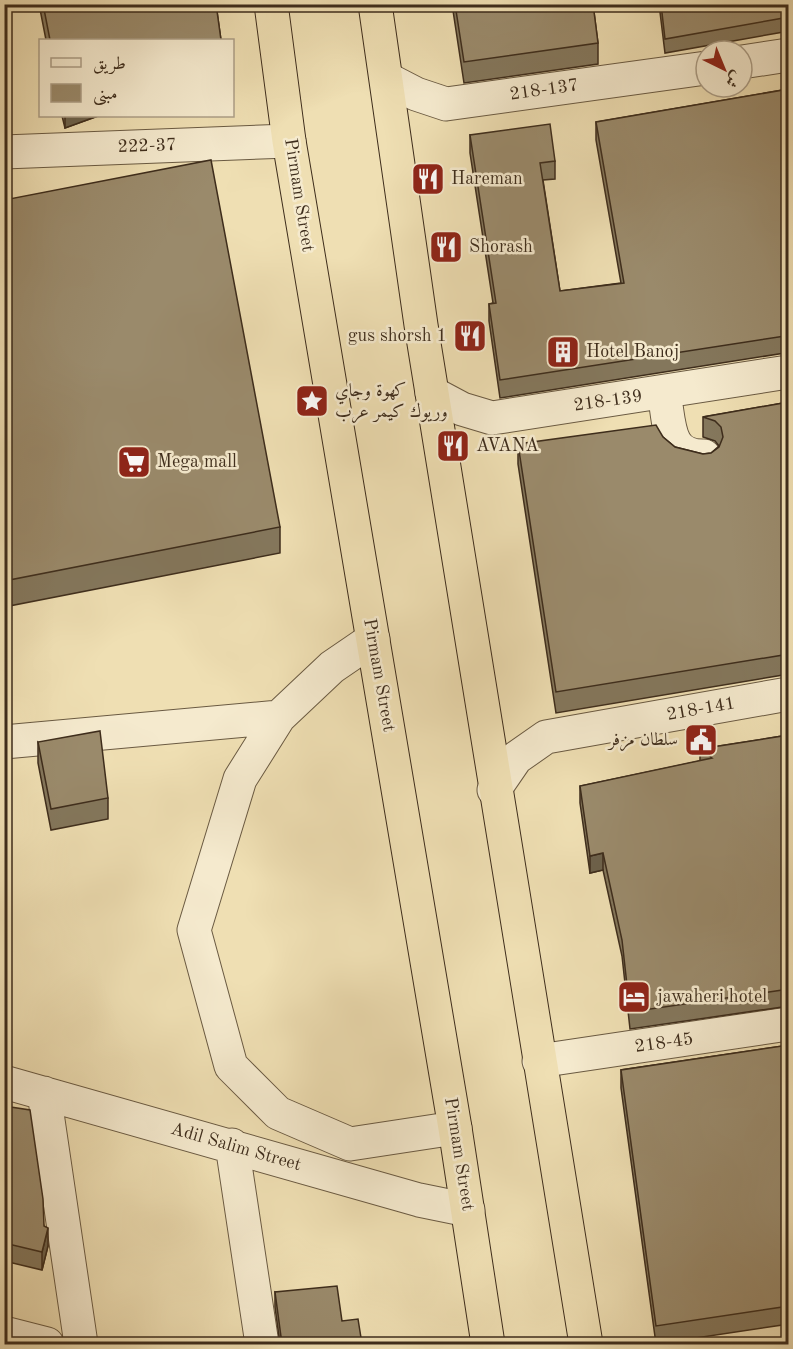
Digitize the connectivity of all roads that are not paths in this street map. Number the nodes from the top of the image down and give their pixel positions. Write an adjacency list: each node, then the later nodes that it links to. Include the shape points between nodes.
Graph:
1 (271, 4): 7 (highway, Pirmam Street)
2 (375, 4): 6 (highway)
3 (789, 55): 4 (street)
4 (754, 60)
5 (694, 70): 6 (street, 218-137, via 446,104)
6 (387, 79): 10 (highway)
7 (290, 141): 8 (street, 222-37); 13 (highway, Pirmam Street)
8 (4, 152)
9 (789, 372): 11 (street, 218-139)
10 (432, 393): 11 (street, 218-139, via 462,409 492,418); 17 (highway)
11 (663, 393): 12 (street, via 675,444 690,456)
12 (704, 456)
13 (373, 639): 15 (street, via 332,667); 22 (highway, Pirmam Street)
14 (789, 694): 17 (street, 218-141, via 546,737 516,758)
15 (279, 717): 16 (street); 22 (street, via 240,779 194,930 231,1066 278,1113 350,1144)
16 (4, 742)
17 (494, 790): 19 (highway)
18 (789, 1024): 19 (street, 218-45)
19 (539, 1061): 30 (highway)
20 (4, 1082): 21 (street, Adil Salim Street)
21 (44, 1093): 23 (street, Adil Salim Street); 27 (street)
22 (455, 1128): 24 (highway, Pirmam Street)
23 (232, 1145): 24 (street, Adil Salim Street, via 419,1200); 28 (street)
24 (468, 1210): 29 (highway, Pirmam Street)
25 (4, 1333): 26 (street)
26 (47, 1344)
27 (81, 1344)
28 (262, 1344)
29 (488, 1344)
30 (586, 1344)

